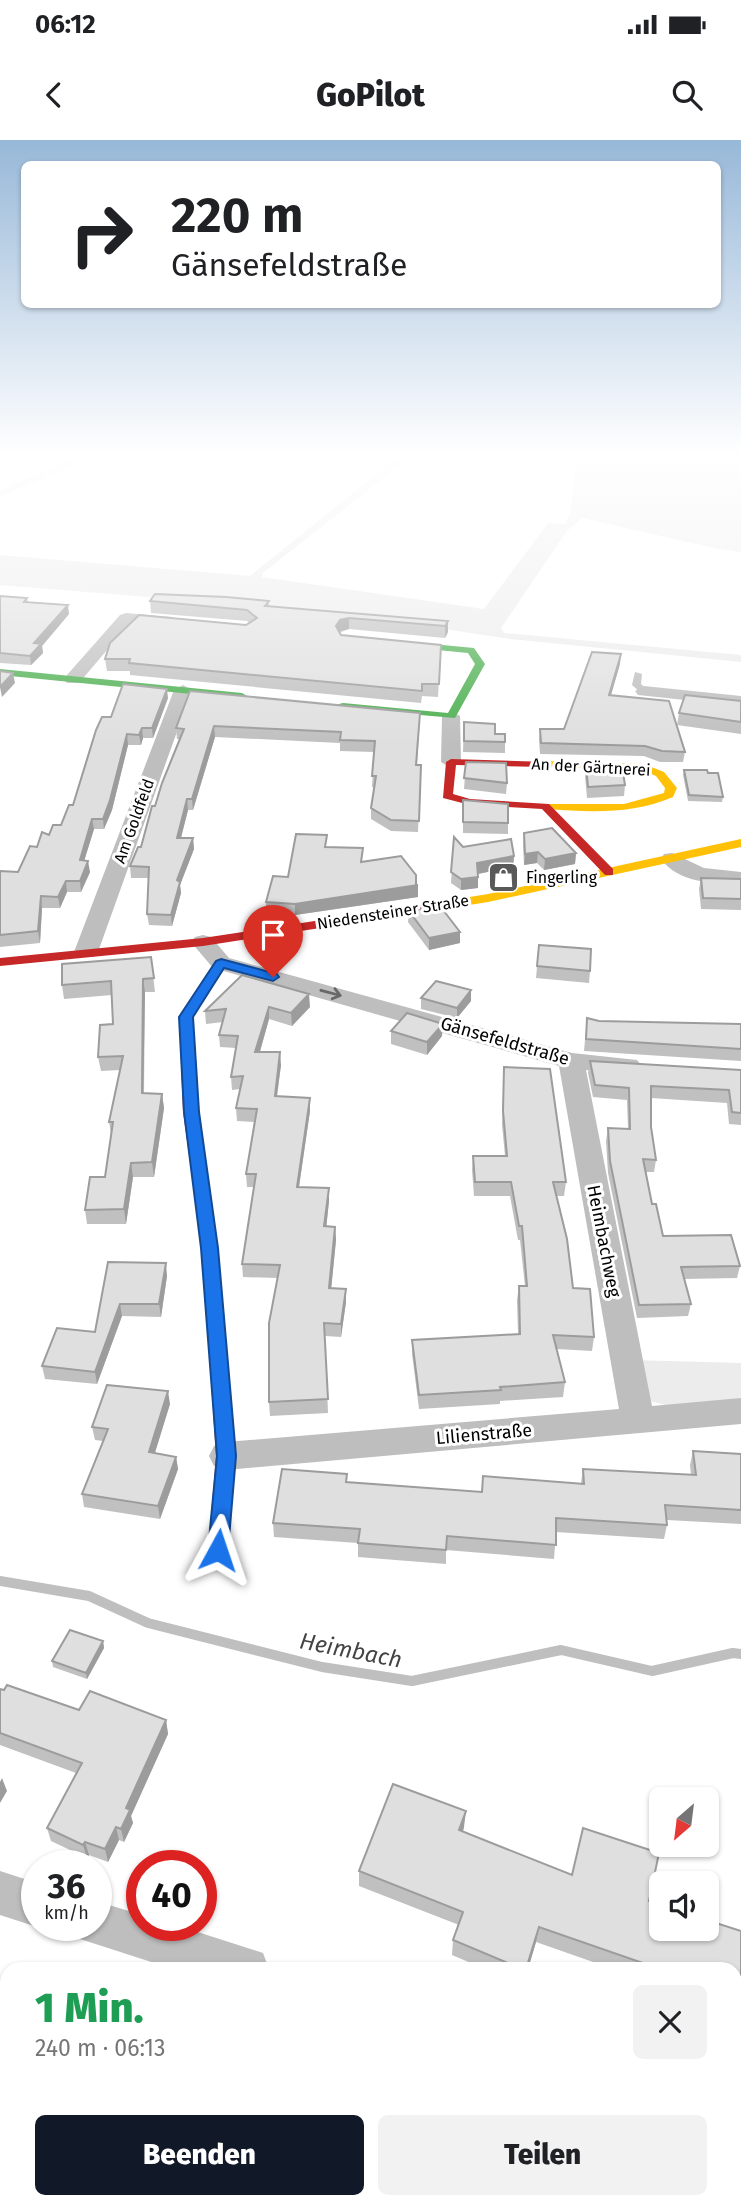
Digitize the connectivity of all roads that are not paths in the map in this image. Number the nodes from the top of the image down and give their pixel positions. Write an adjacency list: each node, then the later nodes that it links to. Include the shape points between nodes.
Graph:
1 (194, 624): 4 (street, via 127,618)
2 (375, 642): 10 (street, via 471,650 480,664)
3 (0, 672): 4 (street)
4 (73, 679): 6 (street)
5 (641, 683): 8 (street)
6 (183, 690): 7 (street); 18 (street, Am Goldfeld)
7 (263, 698)
8 (741, 701)
9 (330, 705): 10 (street)
10 (451, 716): 11 (street, An der Gärtnerei)
11 (451, 762): 12 (street, An der Gärtnerei, via 447,796 470,802); 12 (street, An der Gärtnerei, via 644,767 658,771 671,788 659,802 632,807)
12 (545, 806): 15 (street)
13 (741, 843): 14 (street, Niedensteiner Straße)
14 (672, 859): 15 (street, Niedensteiner Straße); 16 (street, via 686,871 706,877)
15 (609, 872): 17 (street, Niedensteiner Straße, via 488,898)
16 (741, 878)
17 (204, 942): 18 (street, Niedensteiner Straße); 20 (street)
18 (86, 952): 19 (street, Niedensteiner Straße)
19 (0, 962)
20 (221, 963): 21 (street, Gänsefeldstraße, one-way to 21); 25 (street, via 186,1017 191,1112 210,1248)
21 (571, 1061): 22 (street, Gänsefeldstraße); 24 (street, Heimbachweg)
22 (647, 1066)
23 (741, 1411): 24 (street, Lilienstraße)
24 (638, 1421): 25 (street, Lilienstraße)
25 (226, 1456): 26 (street)
26 (218, 1550)
27 (0, 1894): 28 (street)
28 (21, 1900)
29 (112, 1928): 30 (street)
30 (224, 1962)

